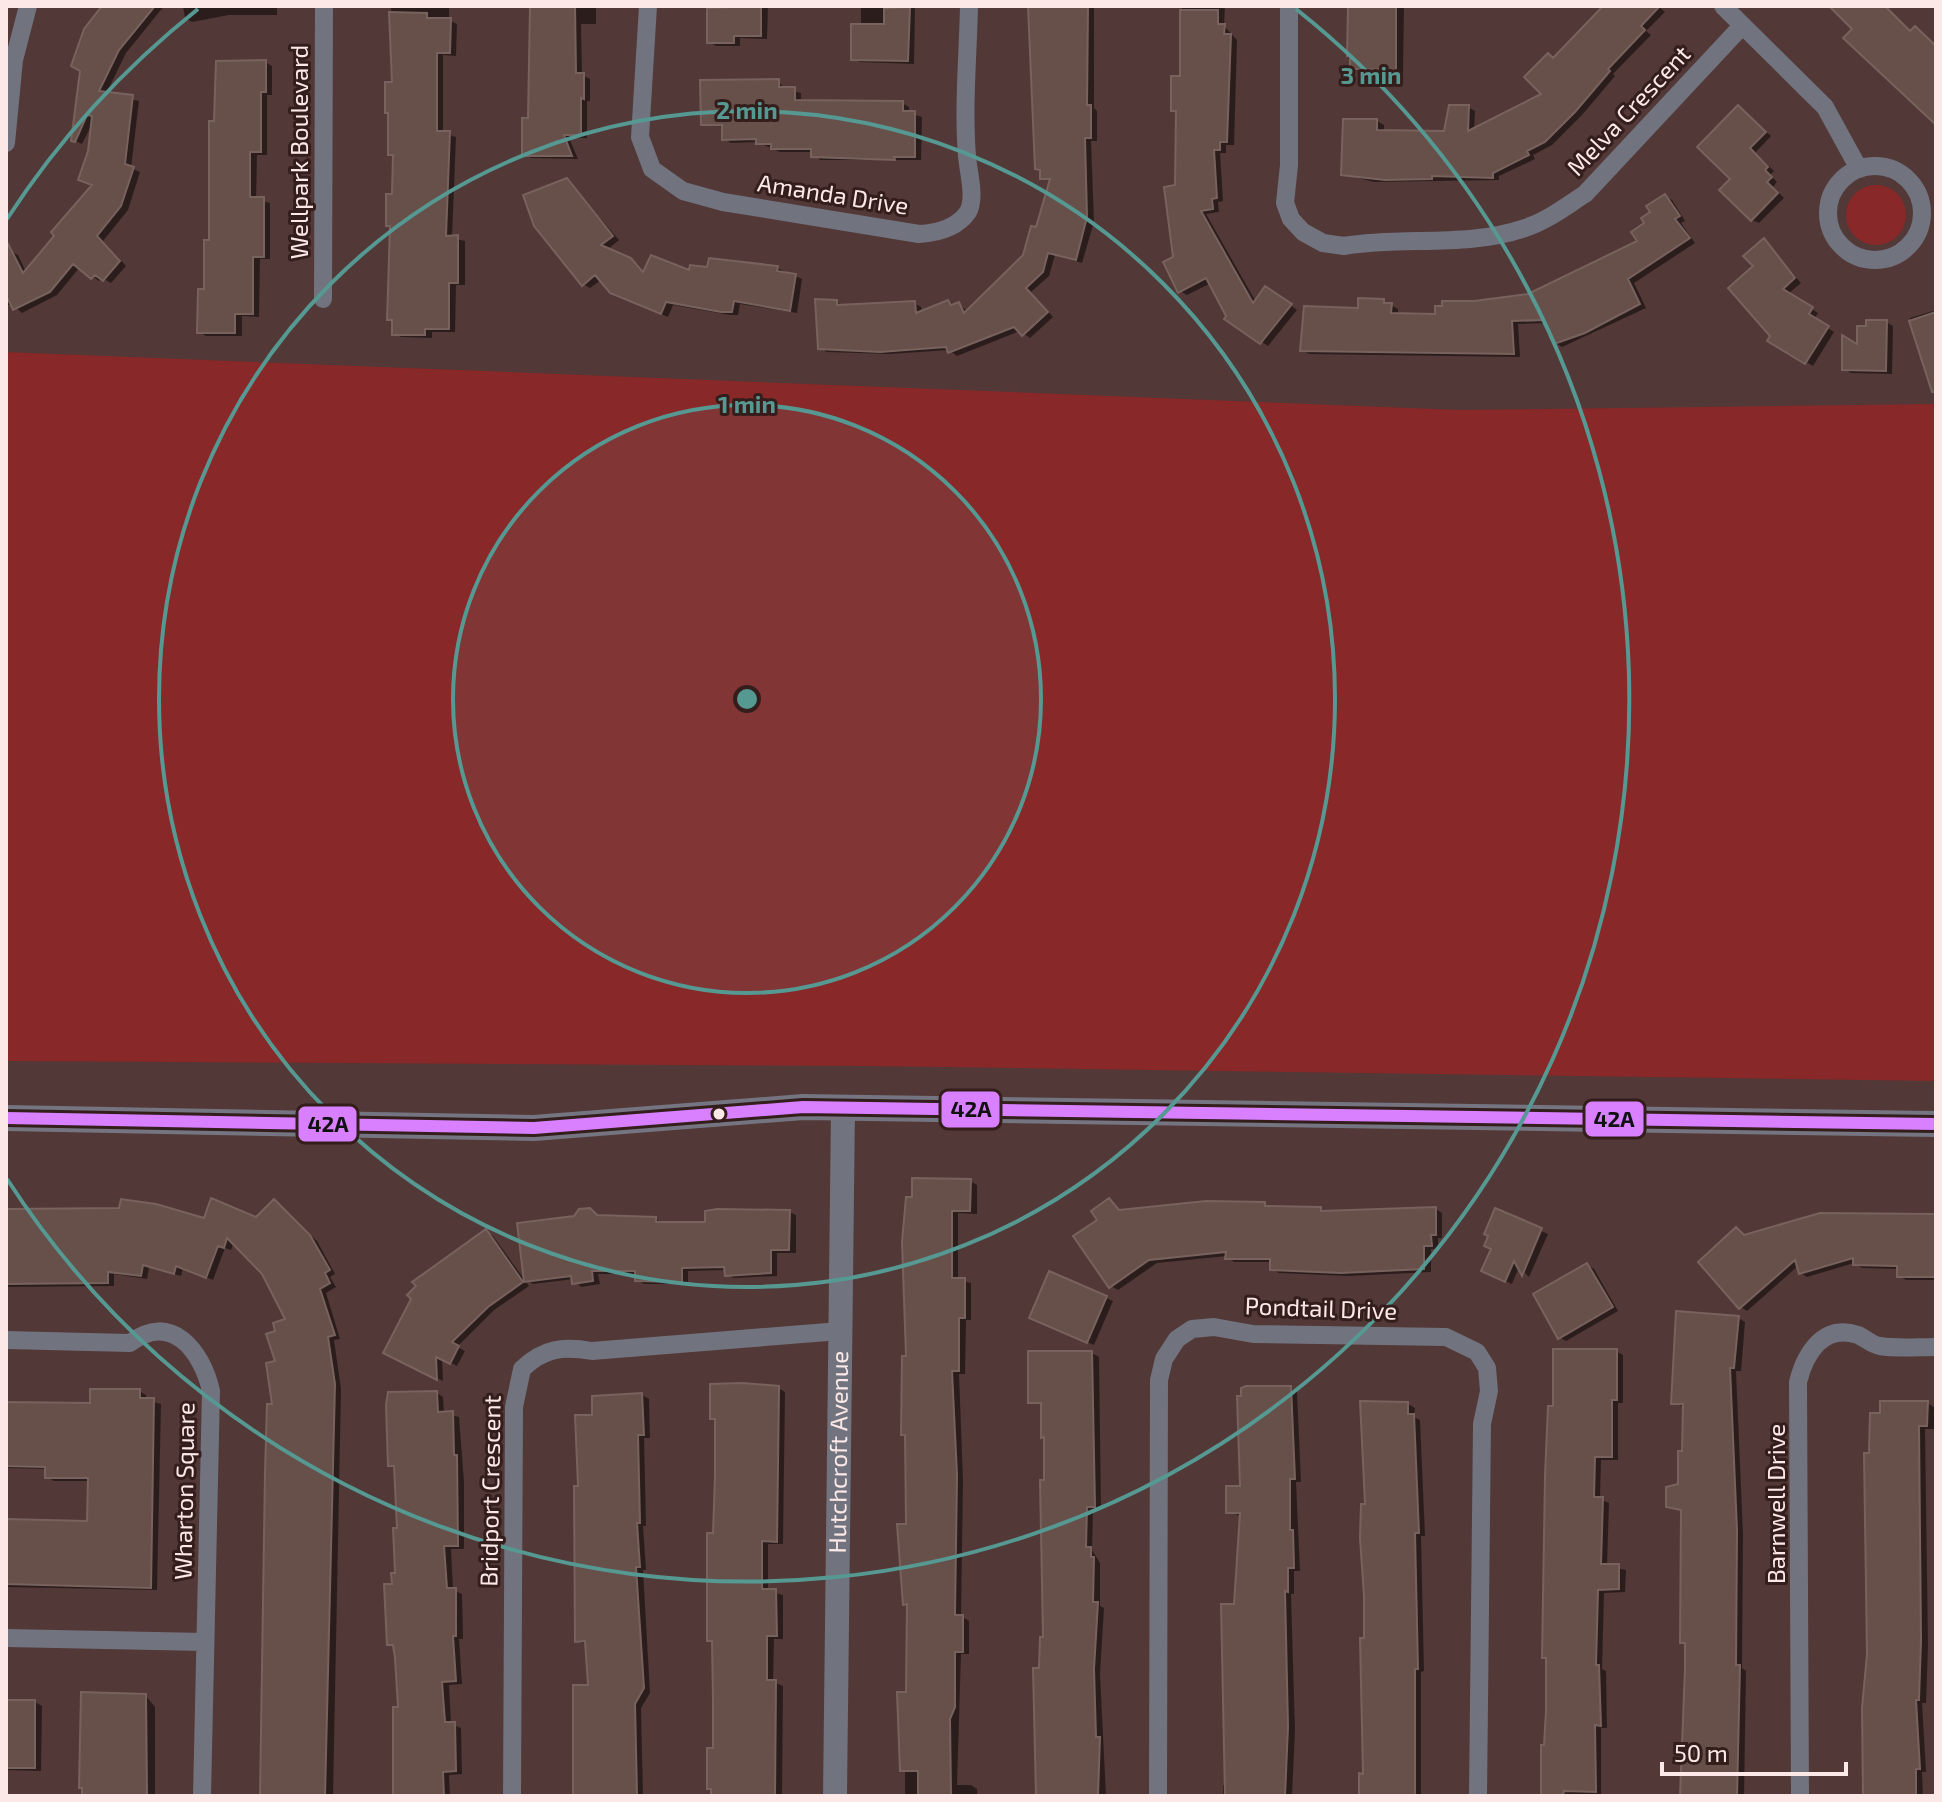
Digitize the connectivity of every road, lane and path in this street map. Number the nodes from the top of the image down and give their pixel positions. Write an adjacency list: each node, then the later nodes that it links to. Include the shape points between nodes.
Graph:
1 (28, 6): 8 (street, via 14,60)
2 (324, 6): 10 (street, Wellpark Boulevard)
3 (648, 6): 4 (street, Amanda Drive, via 640,137 652,169 683,191 723,202 919,234 951,226 971,202 966,142)
4 (969, 6)
5 (1289, 6): 7 (street, Melva Crescent, via 1285,203 1303,232 1344,246 1492,236 1554,214 1585,194)
6 (1723, 6): 7 (street)
7 (1741, 27): 9 (street, via 1825,107)
8 (6, 143)
9 (1859, 169): 9 (street, via 1845,176 1828,202 1831,233 1853,256 1884,260 1899,254 1918,231 1921,201 1903,175 1874,166)
10 (323, 299)
11 (843, 1108): 12 (main road, via 534,1128); 13 (main road); 14 (street, Hutchcroft Avenue)
12 (6, 1118)
13 (1936, 1124)
14 (840, 1331): 20 (street, Bridport Crescent, via 592,1351 565,1347 547,1351 522,1369 514,1407); 21 (street, Hutchcroft Avenue)
15 (6, 1340): 18 (street, Wharton Square, via 130,1343 144,1331 158,1330 186,1342 206,1369 211,1391)
16 (1936, 1347): 24 (street, Barnwell Drive, via 1877,1346 1856,1334 1832,1335 1814,1344 1803,1362 1798,1382)
17 (6, 1638): 18 (street)
18 (205, 1642): 19 (street, Wharton Square)
19 (202, 1796)
20 (512, 1796)
21 (835, 1796)
22 (1158, 1796): 23 (street, Pondtail Drive, via 1159,1380 1177,1339 1192,1329 1214,1327 1253,1334 1446,1337 1477,1352 1487,1368)
23 (1478, 1796)
24 (1800, 1796)

